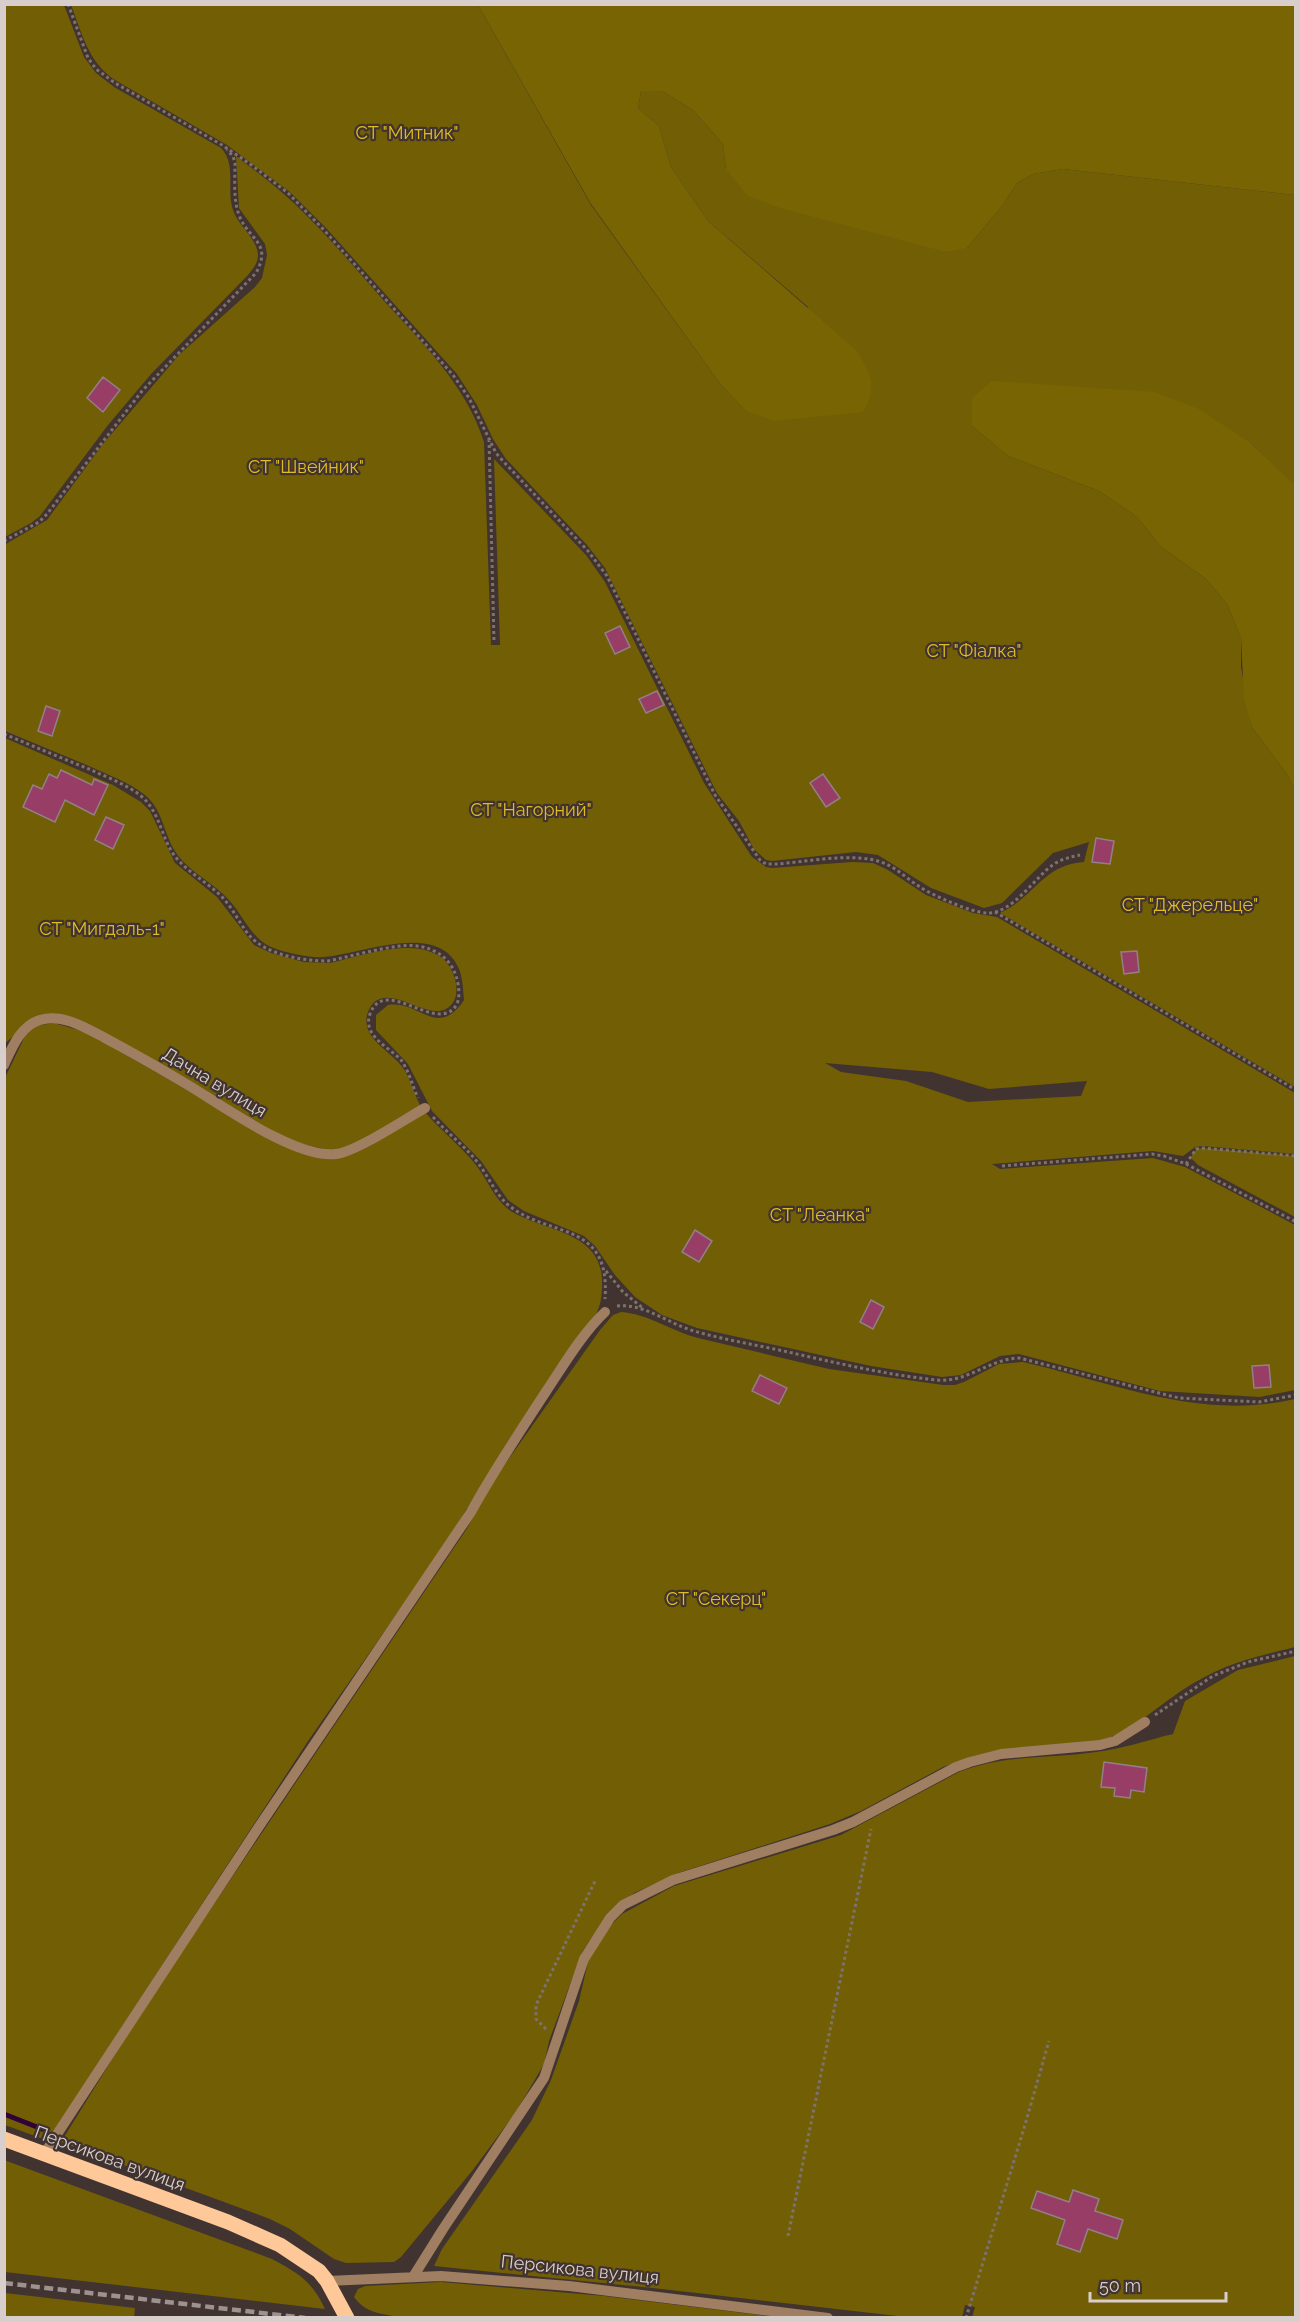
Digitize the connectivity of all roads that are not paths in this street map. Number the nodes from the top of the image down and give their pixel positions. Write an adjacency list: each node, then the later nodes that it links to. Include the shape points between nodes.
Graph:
1 (4, 1065): 2 (street, Дачна вулиця, via 20,1034 31,1025 48,1019 72,1022 289,1144 313,1152 336,1154 351,1150)
2 (425, 1108)
3 (605, 1312): 6 (street, via 563,1366 471,1512)
4 (1146, 1722): 7 (street, via 1115,1741 1100,1745 1001,1754 963,1765 818,1836 673,1880 623,1905 584,1959 544,2078)
5 (4, 2139): 6 (main road, Персикова вулиця)
6 (44, 2154): 8 (main road, Персикова вулиця, via 259,2235 309,2262)
7 (413, 2277): 8 (street, Персикова вулиця); 10 (street, Персикова вулиця, via 569,2286)
8 (327, 2281): 9 (main road, Персикова вулиця)
9 (347, 2318)
10 (828, 2318)

